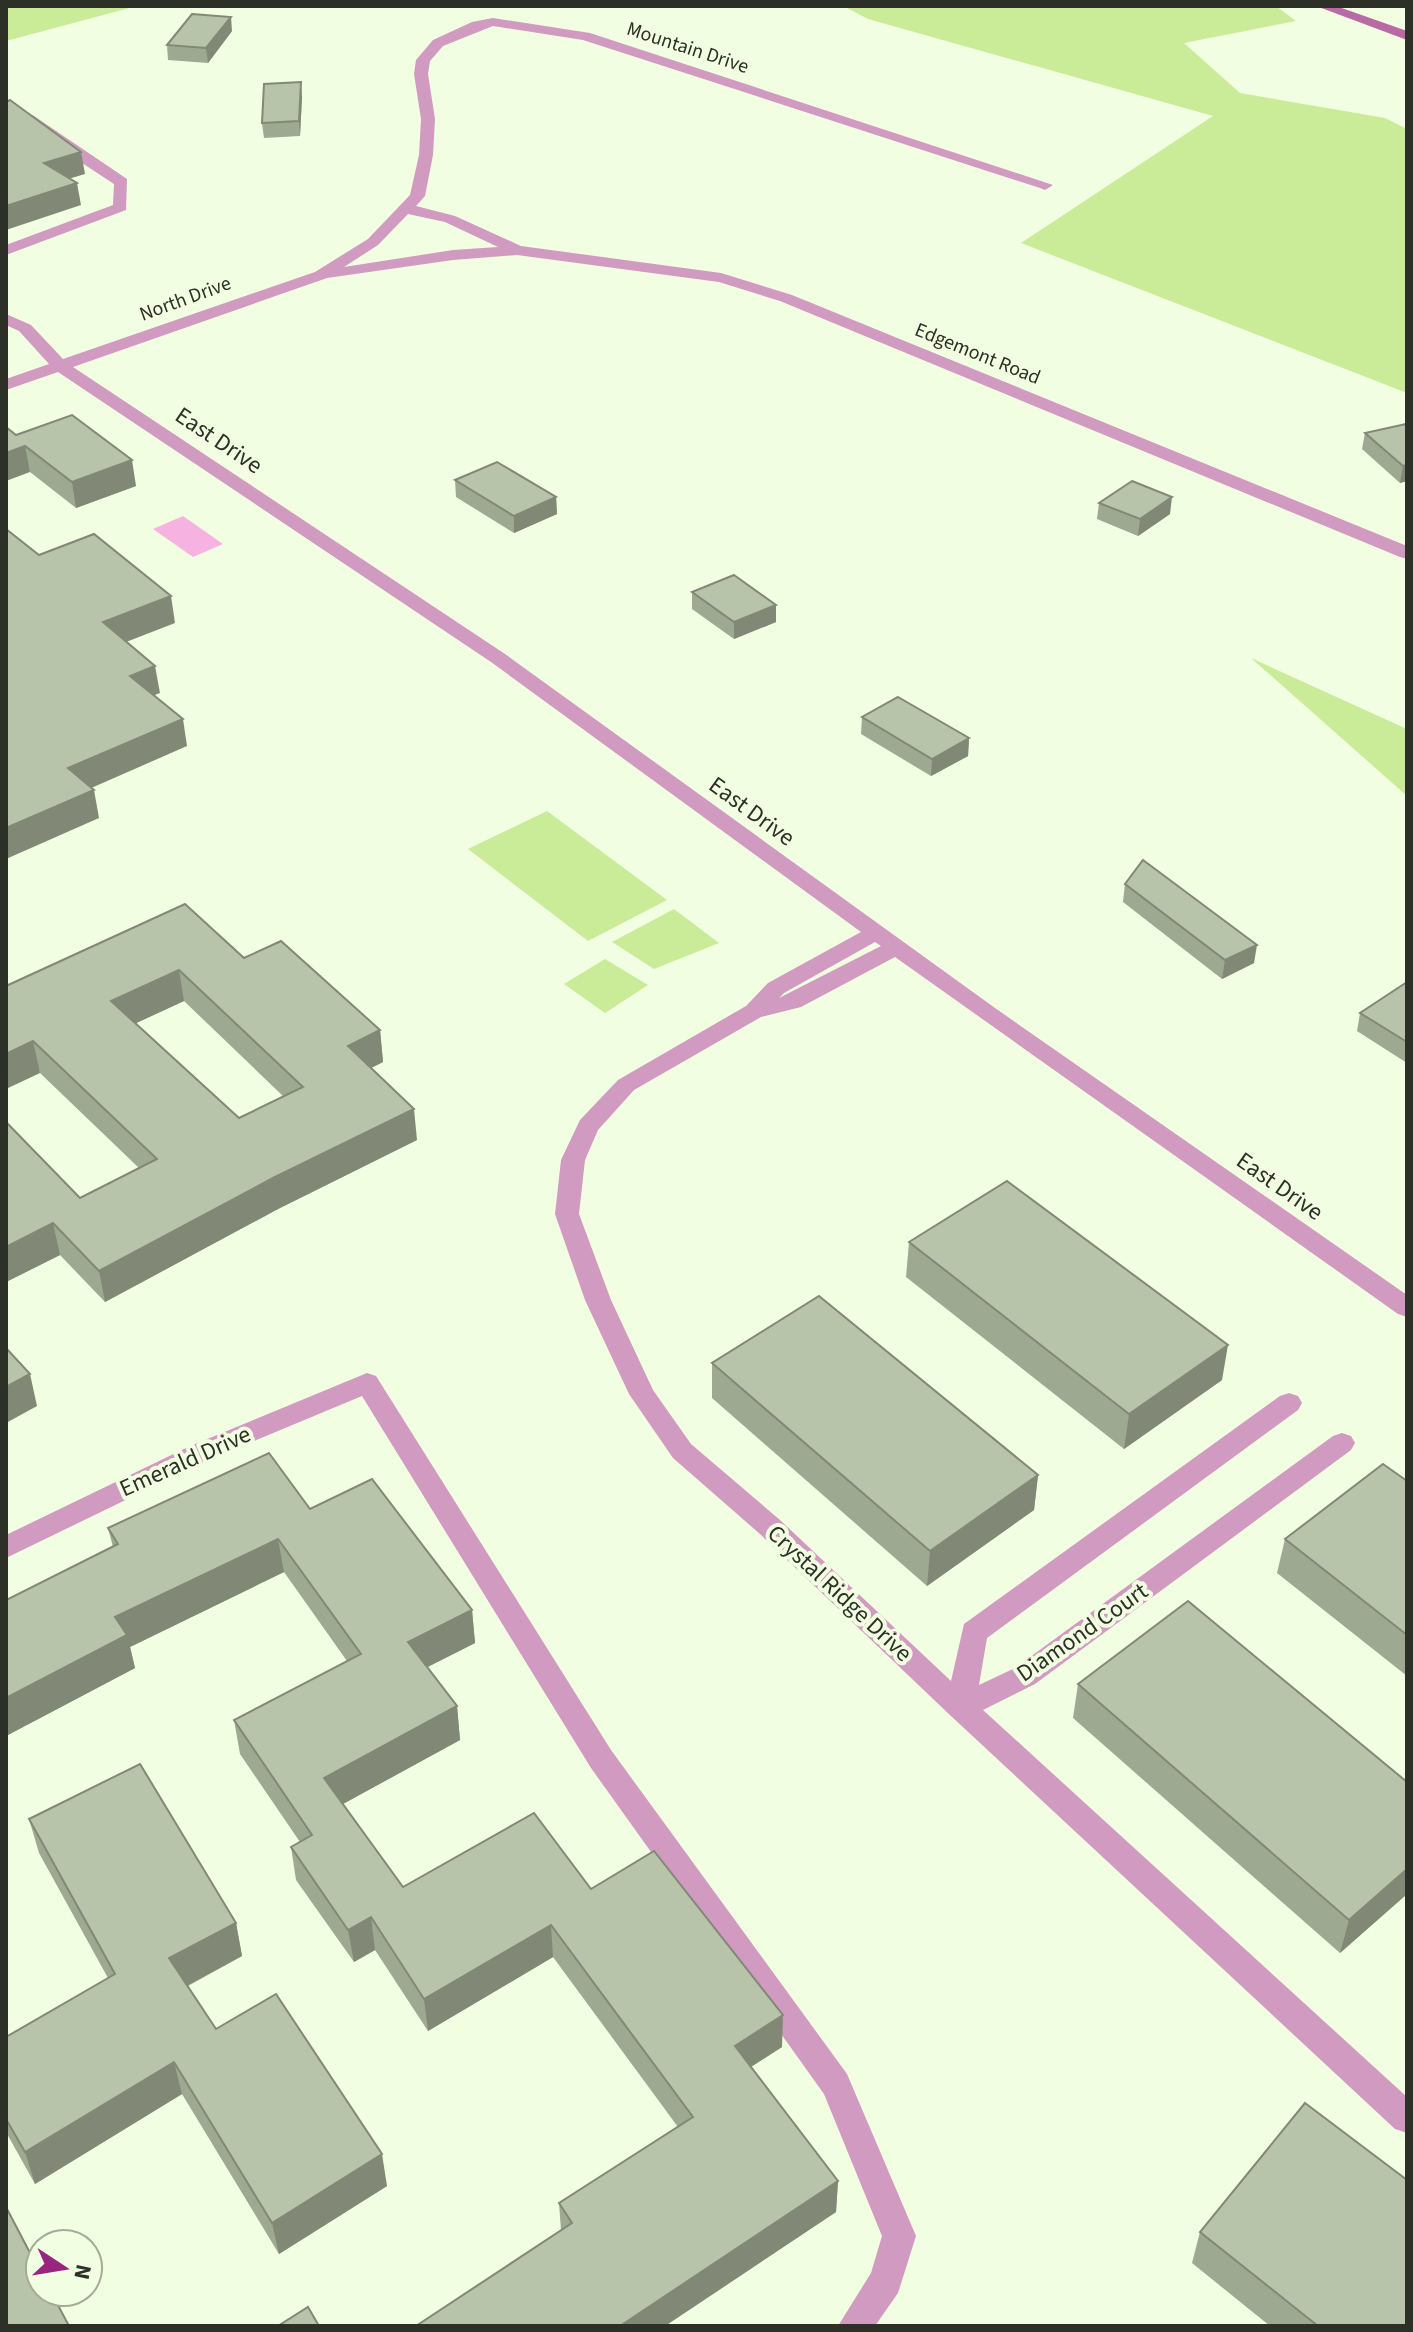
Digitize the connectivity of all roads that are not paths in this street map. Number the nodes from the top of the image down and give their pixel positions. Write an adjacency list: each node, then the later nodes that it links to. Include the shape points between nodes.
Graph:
1 (1323, 6): 2 (street)
2 (1407, 36)
3 (6, 107): 7 (street, via 122,182 121,207 111,213)
4 (1045, 185): 5 (street, Mountain Drive, via 648,54 555,29 493,22 438,43 423,60 426,155 417,196)
5 (407, 209): 6 (street, Mountain Drive); 8 (street, Edgemont Road, via 450,219)
6 (373, 242): 9 (street, North Drive)
7 (6, 250)
8 (517, 250): 9 (street, Edgemont Road); 13 (street, Edgemont Road, via 721,278 786,298)
9 (321, 275): 11 (street, North Drive)
10 (6, 319): 11 (street, East Drive, via 25,328)
11 (60, 366): 12 (street, North Drive); 14 (street, East Drive, via 498,658)
12 (6, 385)
13 (1407, 553)
14 (875, 933): 15 (street, East Drive); 16 (street, Crystal Ridge Drive, via 776,988)
15 (895, 948): 16 (street, Crystal Ridge Drive, via 793,1002); 17 (street, East Drive)
16 (754, 1011): 21 (street, Crystal Ridge Drive, via 626,1085 588,1126 573,1160 567,1214 598,1300 642,1394 682,1451)
17 (1407, 1308)
18 (1289, 1403): 21 (street, via 974,1632)
19 (1342, 1443): 21 (street, Diamond Court, via 1025,1676)
20 (6, 1547): 23 (street, Emerald Drive, via 197,1454 367,1383 601,1759 836,2085 899,2236 886,2281)
21 (961, 1708): 22 (street, Crystal Ridge Drive)
22 (1407, 2118)
23 (855, 2326)

